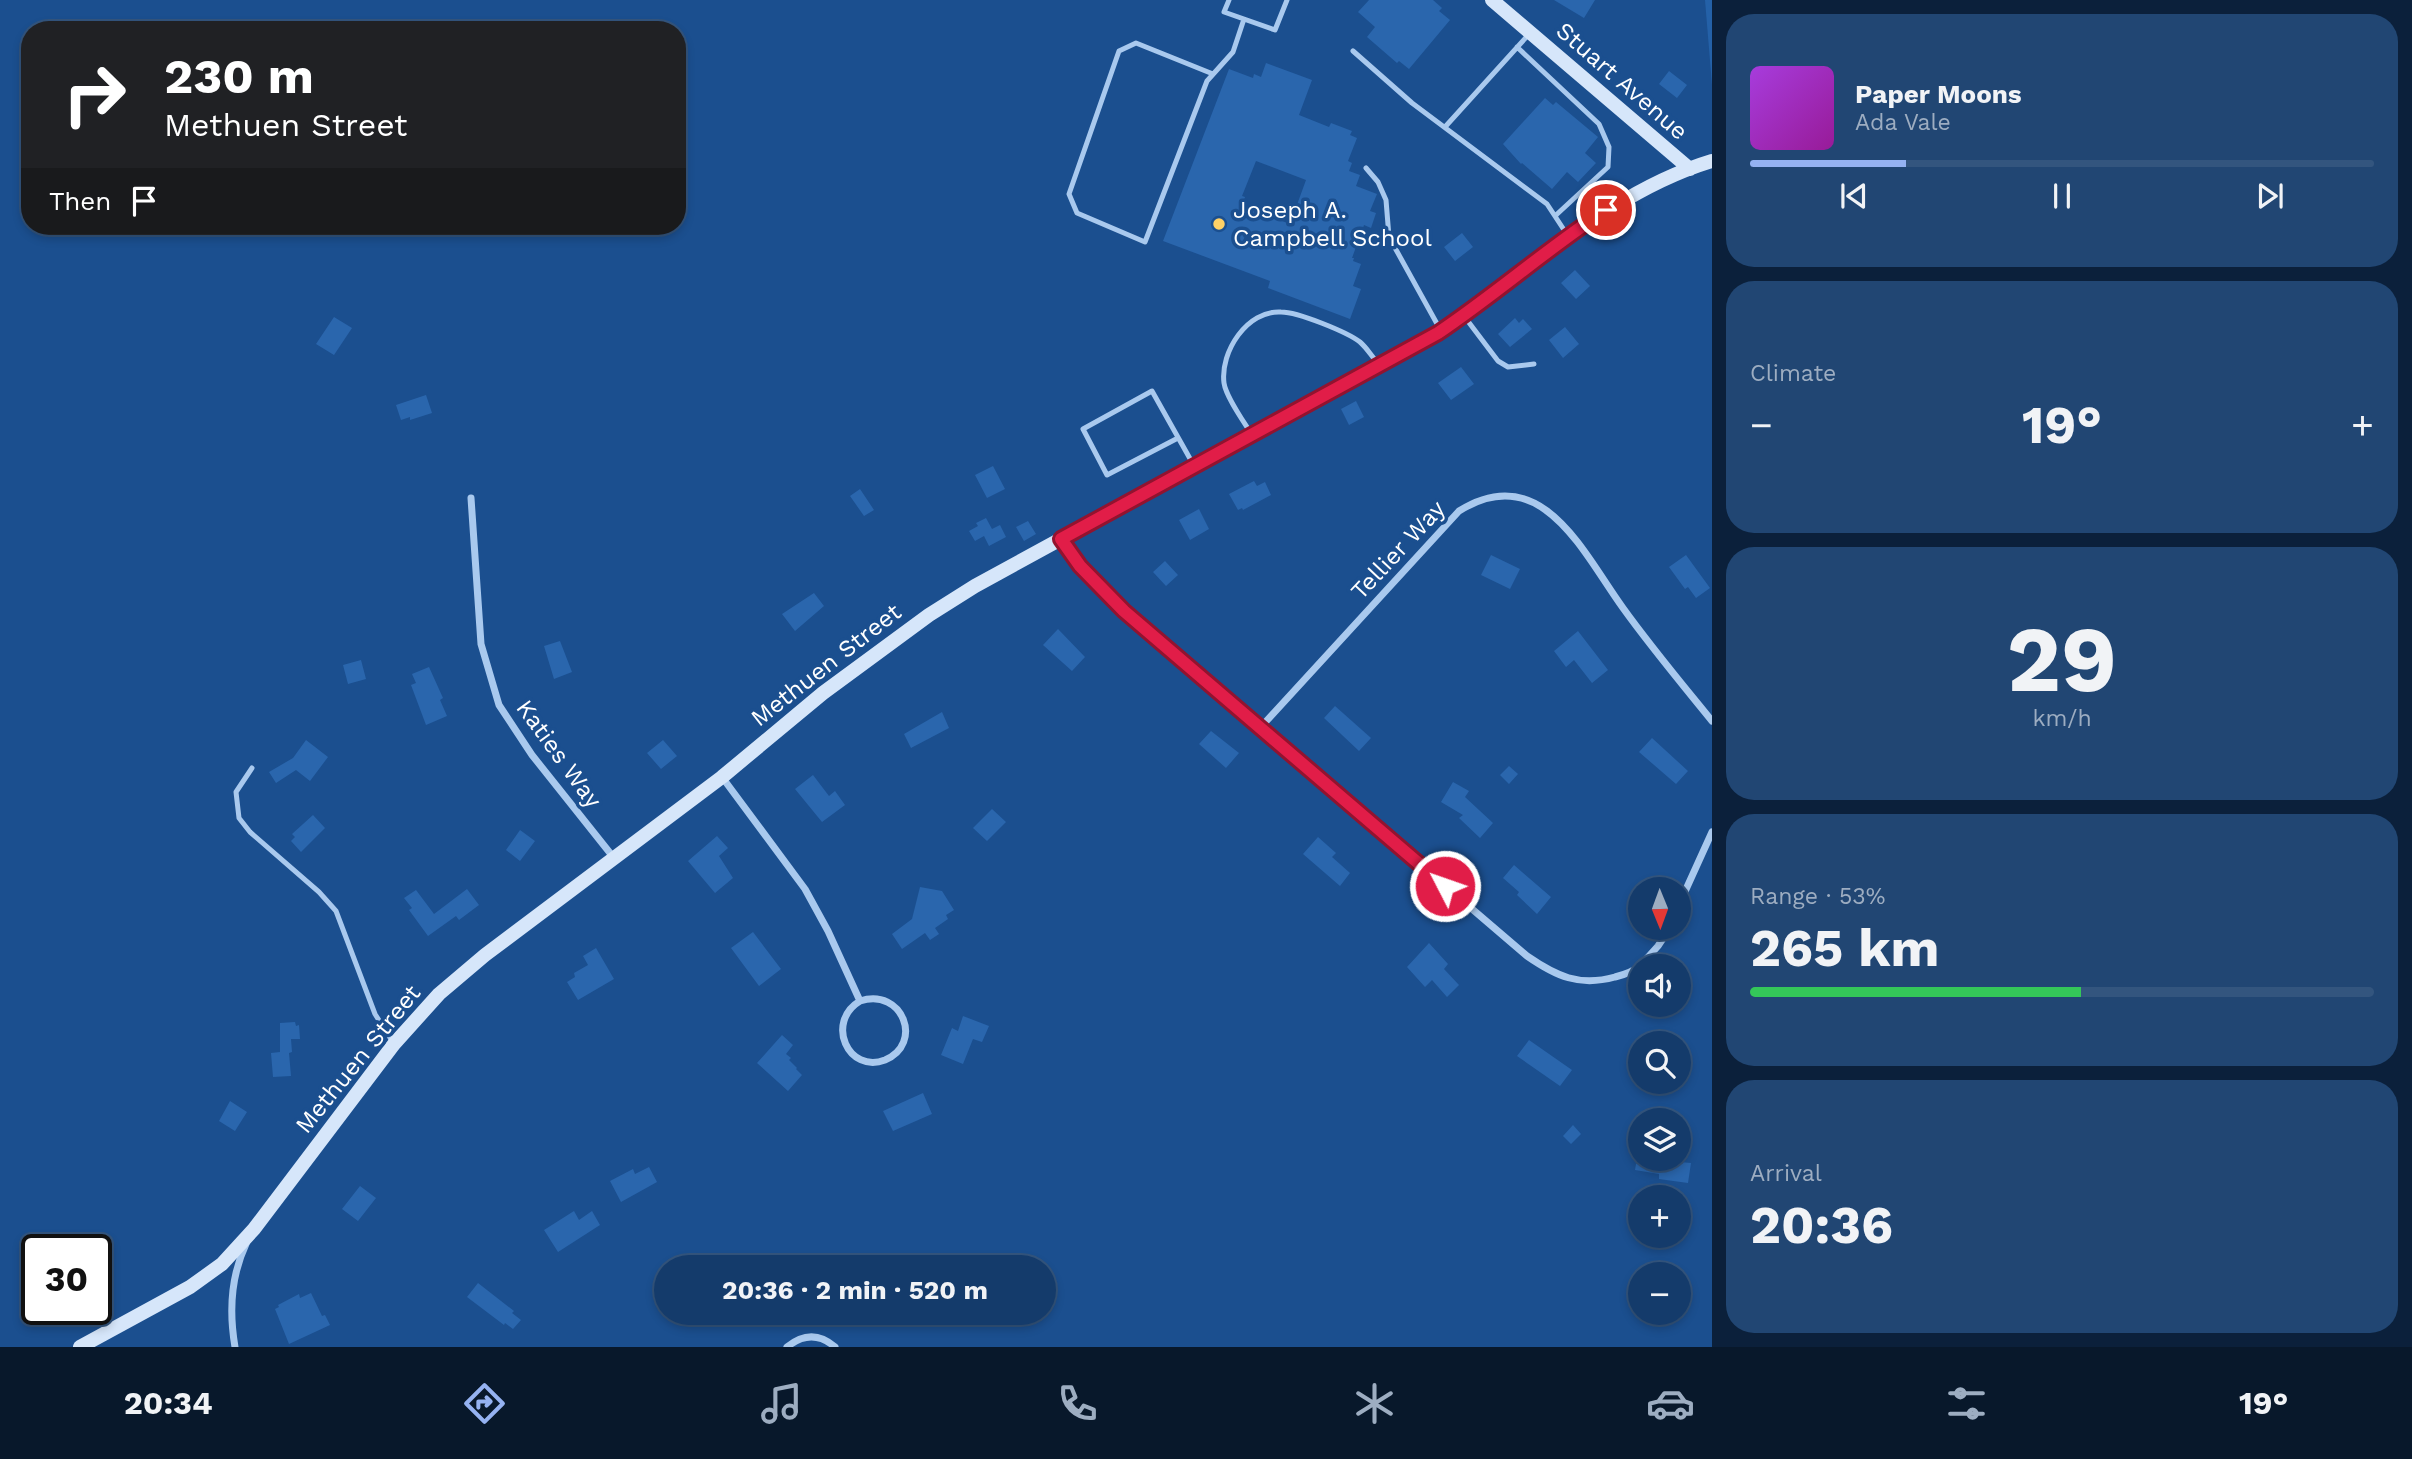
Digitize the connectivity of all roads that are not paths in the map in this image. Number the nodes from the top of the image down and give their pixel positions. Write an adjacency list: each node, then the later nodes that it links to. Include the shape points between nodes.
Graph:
1 (1228, 0): 4 (lane, via 1224,12)
2 (1287, 0): 4 (lane, via 1275,30)
3 (1492, 0): 5 (street, Stuart Avenue)
4 (1244, 19): 8 (lane, via 1233,52)
5 (1530, 33): 6 (lane); 12 (street, Stuart Avenue)
6 (1517, 47): 9 (lane); 13 (lane, via 1599,124 1609,147 1608,167)
7 (1353, 51): 9 (lane)
8 (1213, 74): 8 (lane, via 1145,242 1077,213 1069,194 1119,51 1136,43)
9 (1445, 127): 13 (lane, via 1547,204)
10 (1712, 161): 12 (street, Methuen Street)
11 (1366, 168): 16 (lane, via 1386,200 1389,237)
12 (1690, 169): 14 (street, Methuen Street, via 1635,193)
13 (1555, 216): 14 (lane)
14 (1568, 236): 15 (street, Methuen Street)
15 (1464, 316): 16 (street, Methuen Street); 17 (lane, via 1497,361 1508,367)
16 (1441, 331): 18 (street, Methuen Street)
17 (1534, 364)
18 (1380, 365): 19 (street, Methuen Street); 19 (lane, via 1360,342 1330,326 1280,311 1249,324 1233,339 1224,386)
19 (1252, 435): 21 (street, Methuen Street)
20 (1178, 438): 20 (lane, via 1152,391 1083,429 1107,475); 21 (lane)
21 (1195, 467): 23 (street, Methuen Street)
22 (471, 498): 29 (street, Katies Way, via 481,644 499,705 532,755)
23 (1061, 539): 25 (street, via 1101,591); 27 (street, Methuen Street, via 929,615 823,692)
24 (1712, 721): 25 (street, Tellier Way, via 1559,518 1527,500 1499,495 1459,511)
25 (1260, 728): 33 (street, via 1552,973 1598,981)
26 (252, 768): 35 (lane, via 236,792 239,818 336,911 375,1014)
27 (722, 777): 29 (street, Methuen Street); 34 (street, via 805,889)
28 (1712, 832): 30 (street)
29 (614, 858): 35 (street, Methuen Street, via 485,955 439,994)
30 (1691, 878)
31 (1662, 940): 32 (street)
32 (1651, 954)
33 (1628, 971)
34 (860, 1001): 34 (street, via 846,1014 843,1039 860,1058 885,1059 901,1046 904,1020 887,1001)
35 (394, 1044): 36 (street, Methuen Street)
36 (257, 1225): 37 (street, Methuen Street, via 210,1274); 38 (street, via 244,1247 233,1288)
37 (80, 1347)
38 (235, 1347)
39 (787, 1347): 40 (street, via 806,1336)
40 (835, 1347)

